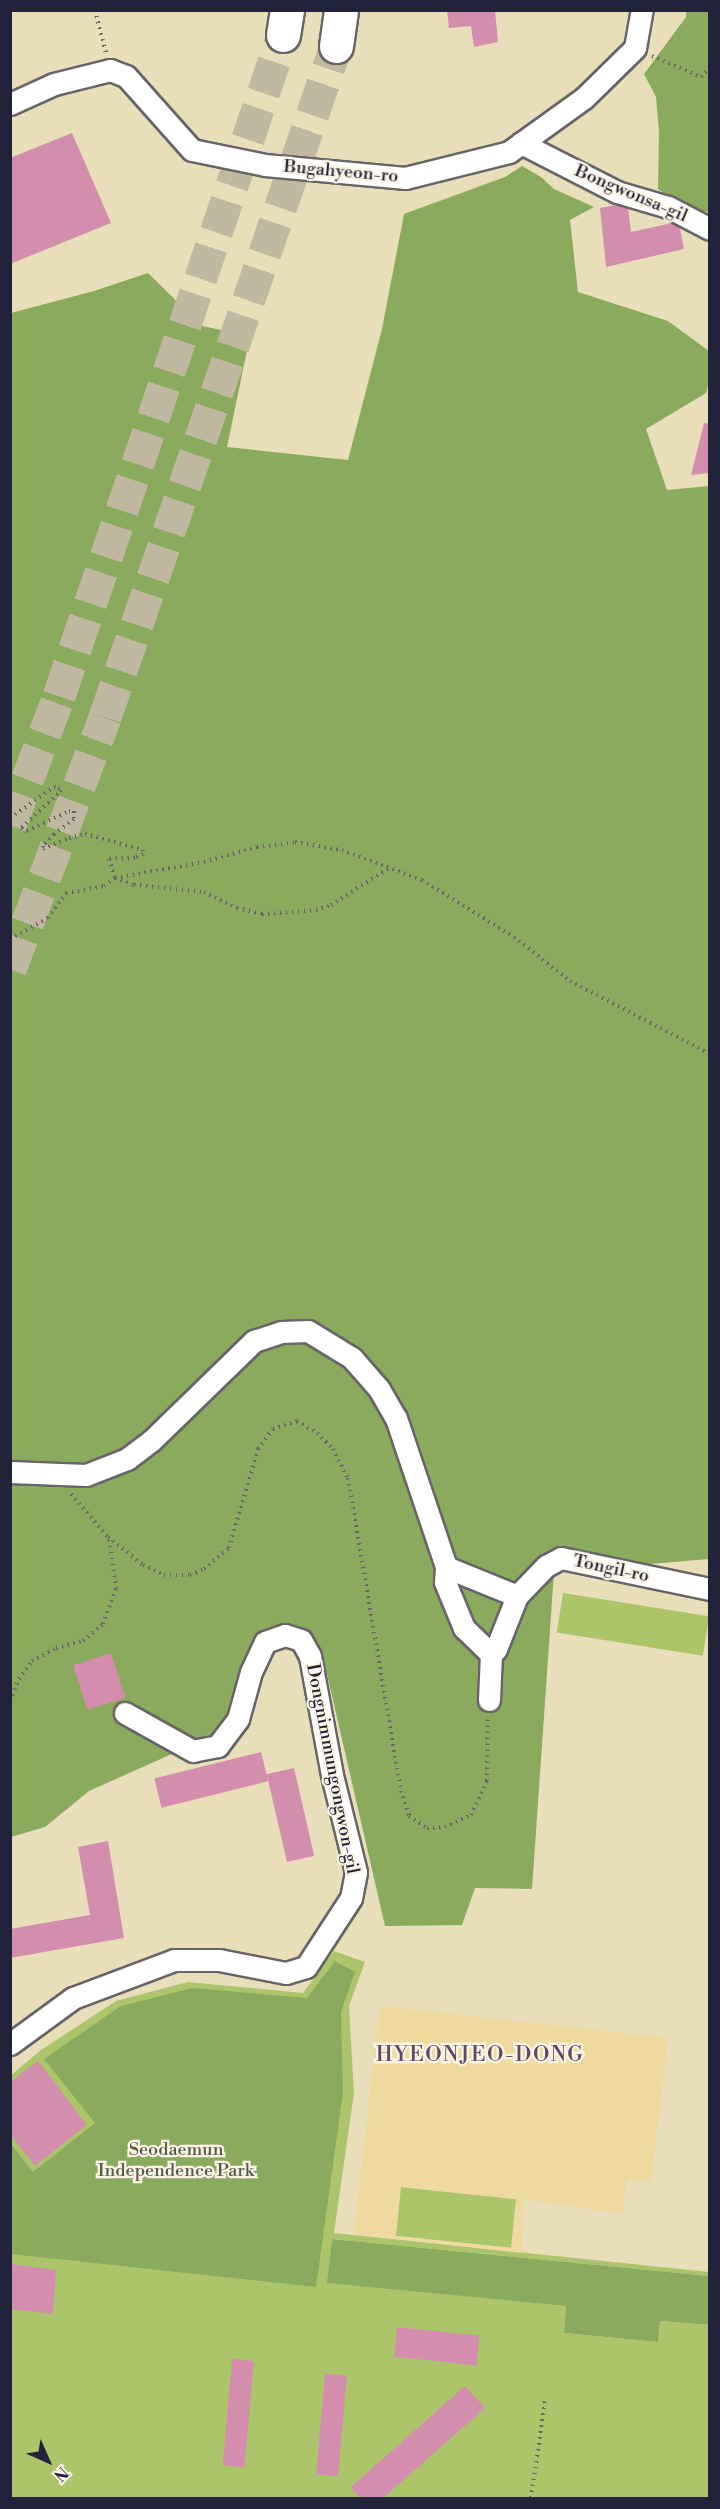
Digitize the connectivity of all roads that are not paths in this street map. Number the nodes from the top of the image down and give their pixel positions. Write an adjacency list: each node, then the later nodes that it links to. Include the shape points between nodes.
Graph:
1 (341, 10): 3 (main road)
2 (642, 10): 5 (street, Bugahyeon-ro, via 635,48 584,98)
3 (336, 46)
4 (10, 104): 5 (street, Bugahyeon-ro, via 54,84 110,70 126,76 192,150 265,165 405,178 509,152)
5 (521, 143): 6 (street, Bongwonsa-gil, via 617,192 668,207)
6 (710, 229)
7 (10, 1472): 8 (street, via 86,1475 127,1459 151,1441 254,1341 281,1332 308,1331 352,1358 379,1389 400,1428)
8 (446, 1567): 10 (street); 11 (street, via 445,1582 464,1628)
9 (710, 1589): 10 (street, Tongil-ro, via 561,1558 546,1566)
10 (517, 1596): 11 (street)
11 (491, 1654): 12 (street)
12 (489, 1700)
13 (125, 1713): 14 (street, Dongnimmungongwon-gil, via 193,1751 218,1746 238,1719 251,1672 265,1642 285,1635 302,1640 310,1656 332,1774 356,1872 351,1898 306,1966 286,1972 219,1959 174,1960 73,1998)
14 (10, 2044)

